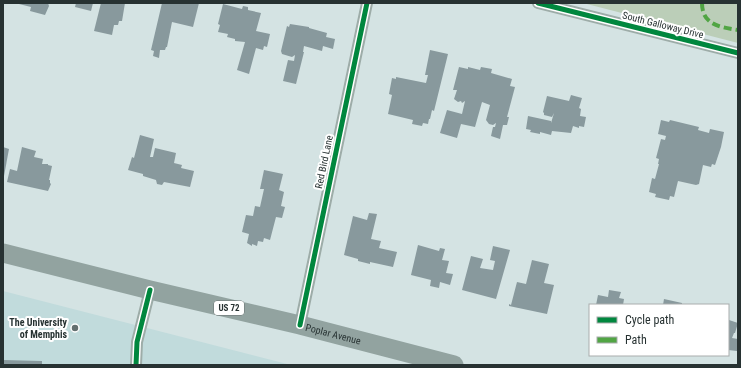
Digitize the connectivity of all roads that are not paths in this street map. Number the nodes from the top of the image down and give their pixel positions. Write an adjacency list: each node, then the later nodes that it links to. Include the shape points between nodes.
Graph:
1 (367, 3): 6 (street, Red Bird Lane)
2 (538, 3): 3 (street, South Galloway Drive)
3 (738, 53)
4 (3, 253): 5 (main road, Poplar Avenue / US 72)
5 (150, 290): 6 (main road, Poplar Avenue / US 72); 7 (street, via 138,342)
6 (300, 325): 8 (main road, Poplar Avenue / US 72)
7 (136, 365)
8 (454, 365)

